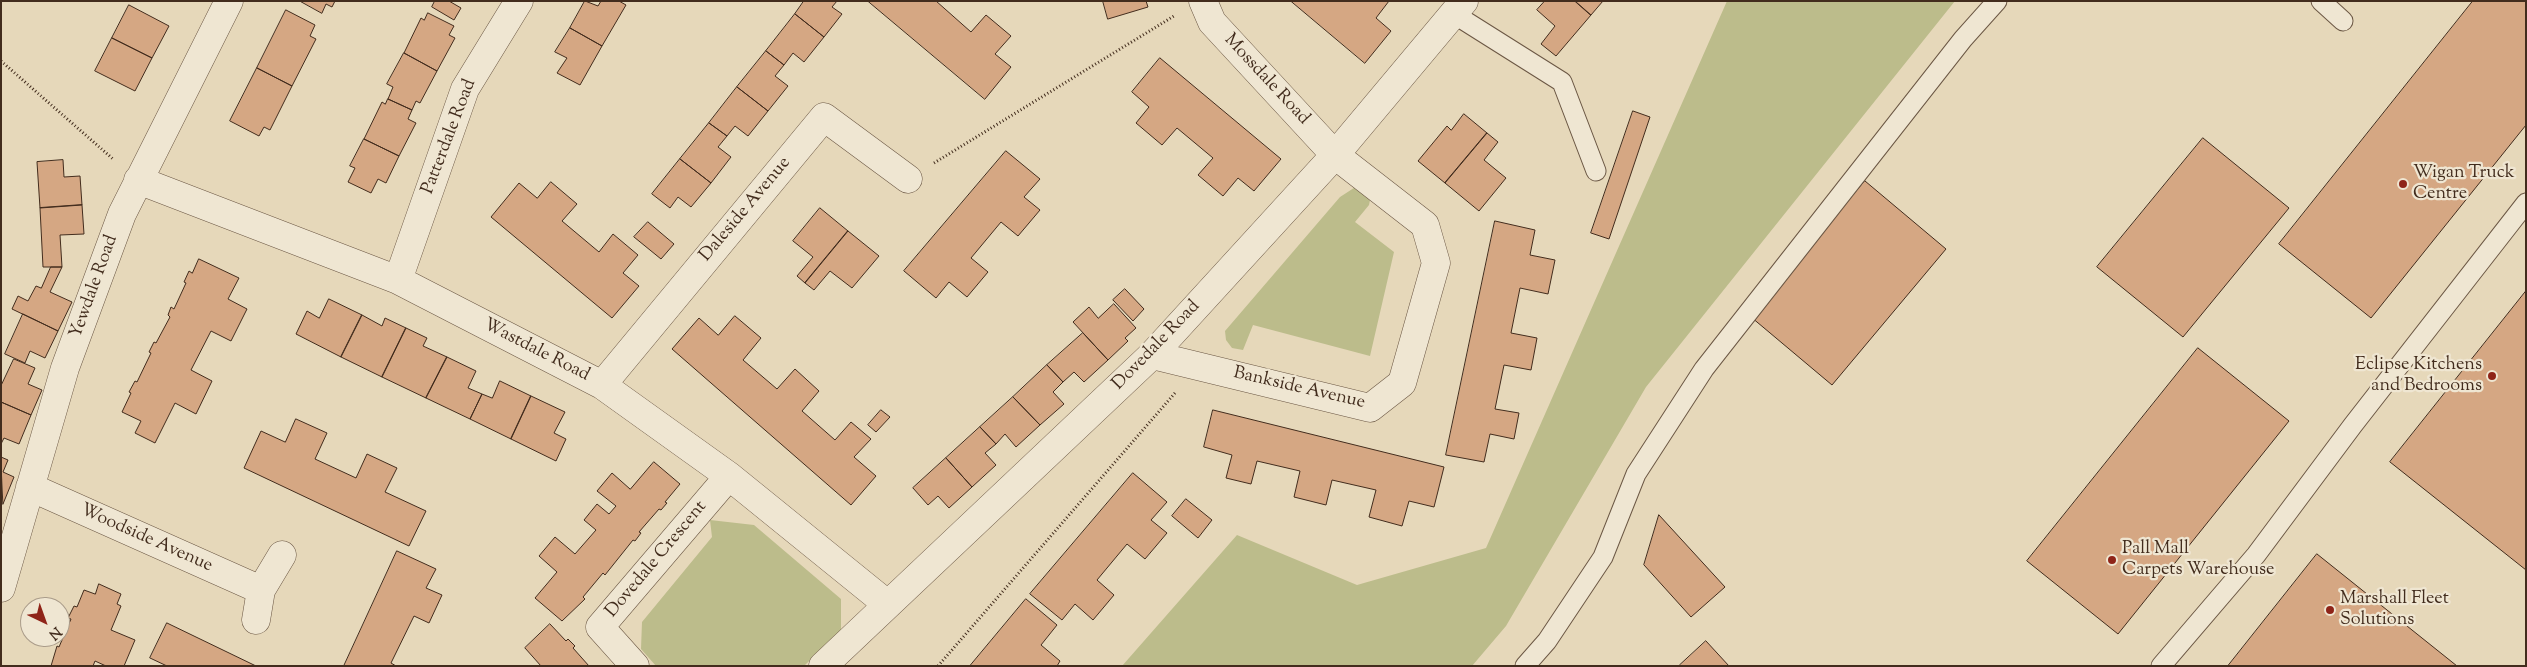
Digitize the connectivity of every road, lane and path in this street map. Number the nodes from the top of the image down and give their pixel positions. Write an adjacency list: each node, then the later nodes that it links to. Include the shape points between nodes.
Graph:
1 (229, 1): 12 (street, Yewdale Road)
2 (519, 1): 14 (street, Patterdale Road, via 465,89)
3 (1997, 1): 28 (lane, via 1939,69 1704,369 1636,474 1603,557 1547,641)
4 (2321, 1): 7 (lane)
5 (1192, 6): 9 (street, Mossdale Road, via 1212,22); 11 (path)
6 (1459, 7): 9 (street, Dovedale Road); 10 (lane, via 1562,82)
7 (2343, 21)
8 (1, 61): 12 (path)
9 (1336, 154): 15 (street, Dovedale Road); 16 (street, Bankside Avenue, via 1425,225 1436,263 1402,383 1370,408)
10 (1596, 171)
11 (908, 179): 17 (street, Daleside Avenue, via 824,117)
12 (138, 180): 14 (street, Wastdale Road); 19 (street, Yewdale Road, via 122,214 65,368)
13 (2526, 203): 29 (lane, via 2256,555)
14 (398, 280): 17 (street, Wastdale Road)
15 (1152, 355): 16 (street, Bankside Avenue); 23 (street, Dovedale Road)
16 (1199, 366): 27 (path)
17 (602, 385): 18 (street, Wastdale Road)
18 (729, 476): 23 (street, Wastdale Road); 25 (street, Dovedale Crescent, via 600,628)
19 (30, 487): 21 (street, Yewdale Road); 22 (street, Woodside Avenue)
20 (282, 555): 22 (street)
21 (1, 588)
22 (261, 590): 24 (street)
23 (887, 604): 26 (street, Dovedale Road)
24 (256, 620)
25 (635, 666)
26 (824, 666)
27 (938, 666)
28 (1526, 666)
29 (2161, 666)

